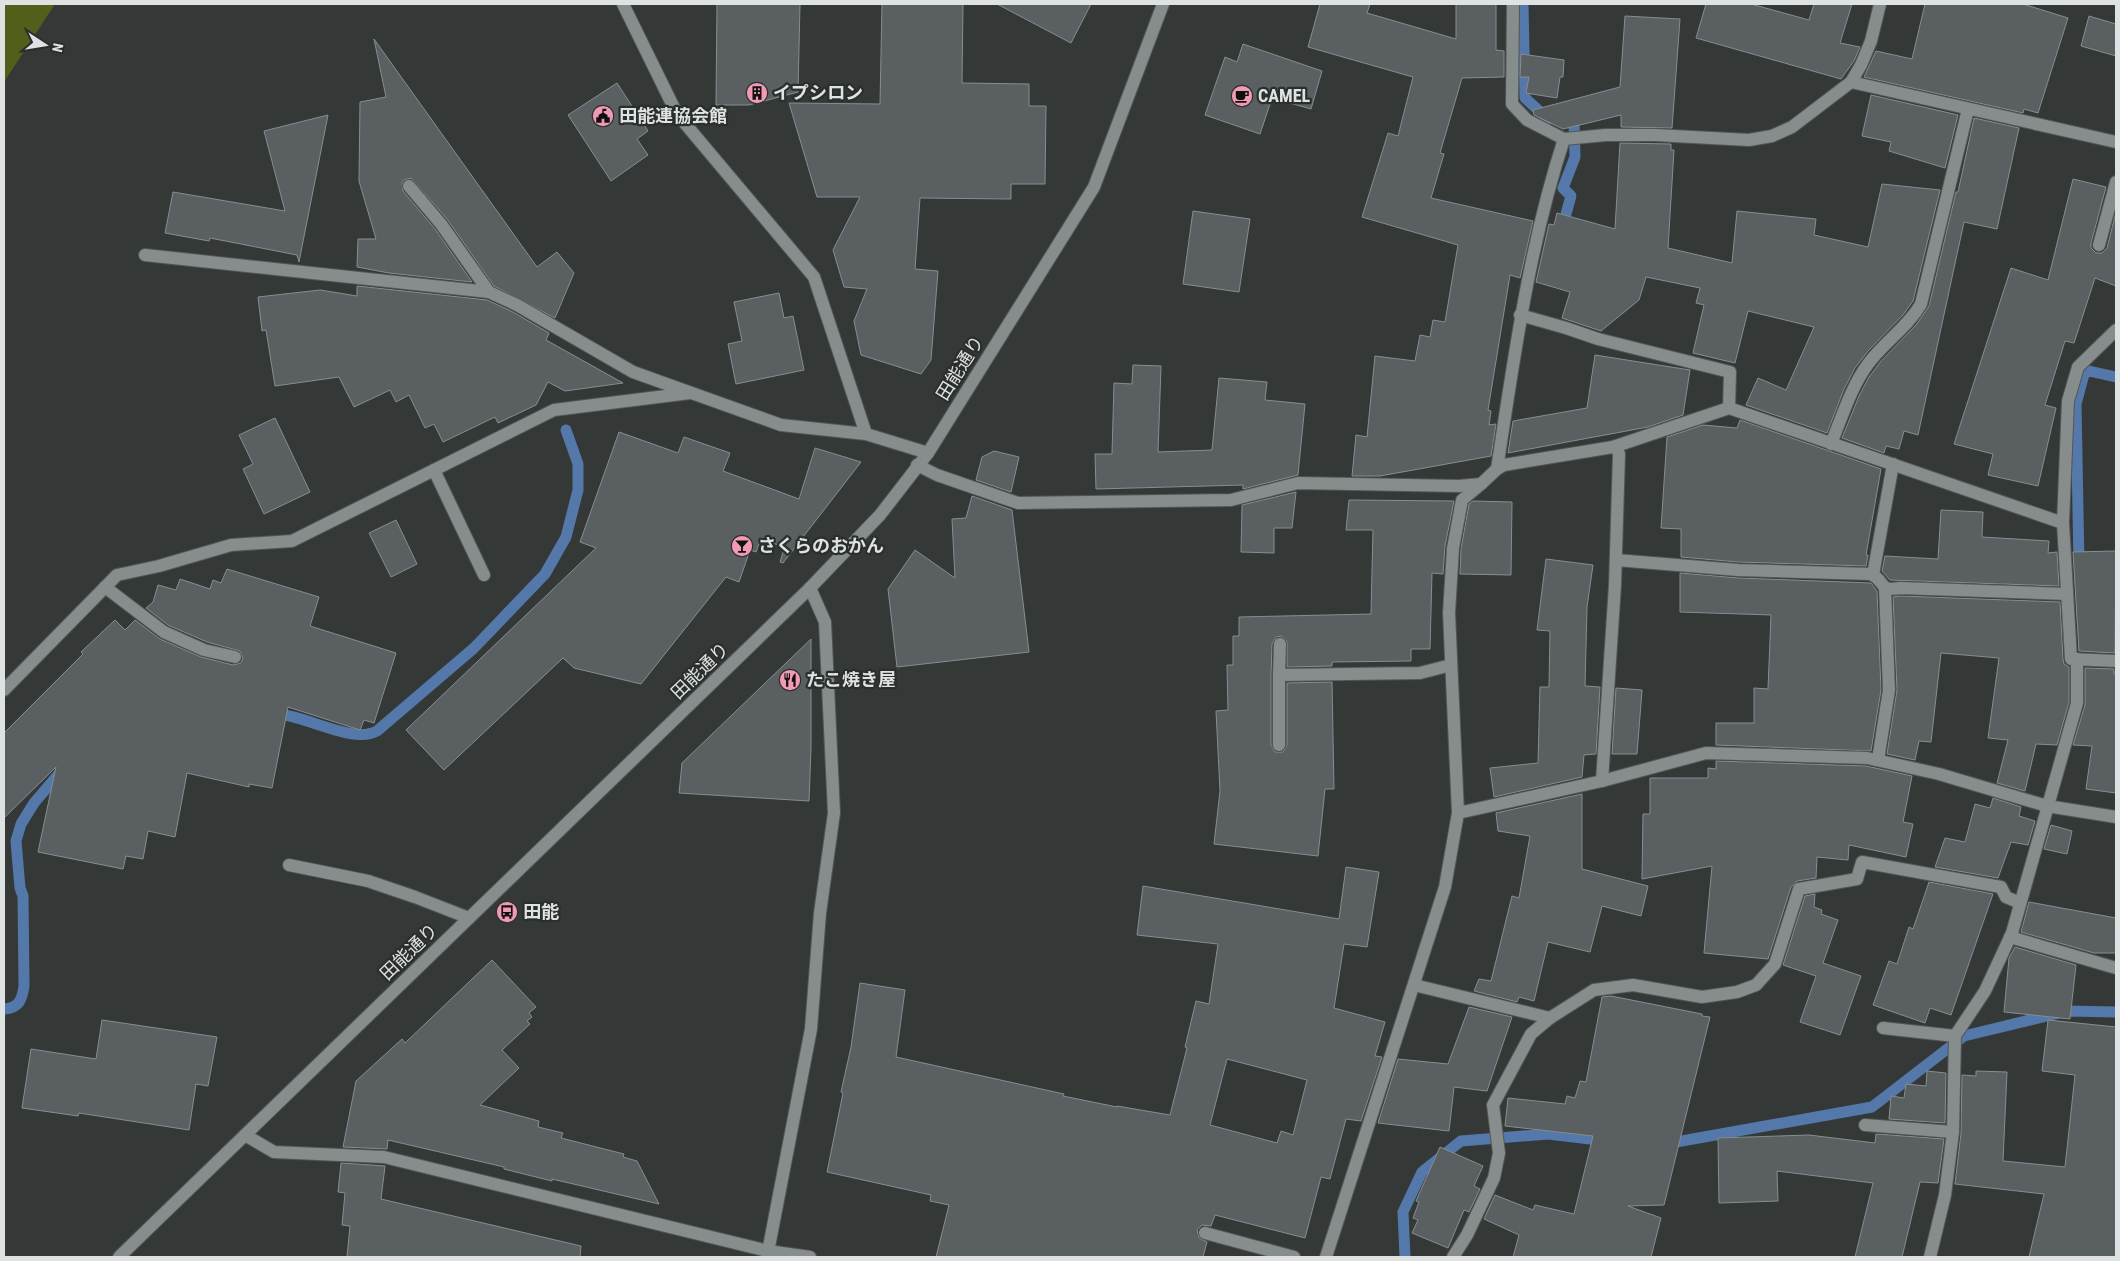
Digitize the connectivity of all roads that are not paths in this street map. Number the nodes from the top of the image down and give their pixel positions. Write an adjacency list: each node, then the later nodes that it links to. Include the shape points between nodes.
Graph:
1 (623, 4): 18 (street, via 677,114 814,277)
2 (1163, 4): 21 (street, 田能通り, via 1094,188)
3 (1514, 4): 7 (street, via 1512,104 1527,120)
4 (1880, 4): 5 (street, via 1871,41)
5 (1851, 82): 6 (street); 7 (street, via 1792,127 1772,136 1749,140 1655,135)
6 (1968, 109): 8 (street); 19 (street, via 1922,304 1860,376)
7 (1564, 139): 14 (street)
8 (2116, 142)
9 (2116, 182): 11 (street)
10 (409, 186): 13 (street, via 441,224)
11 (2100, 245)
12 (145, 255): 13 (street)
13 (489, 292): 16 (street, via 633,372)
14 (1520, 315): 17 (street, via 1598,339 1730,372); 24 (street)
15 (2116, 330): 27 (street, via 2078,367 2068,401)
16 (690, 393): 18 (street, via 781,425); 25 (street, via 554,410)
17 (1729, 408): 19 (street); 20 (street)
18 (866, 434): 21 (street)
19 (1831, 444): 22 (street)
20 (1616, 446): 24 (street, via 1504,465); 28 (street, via 1619,454)
21 (928, 453): 23 (street, 田能通り)
22 (1893, 464): 27 (street); 30 (street)
23 (917, 465): 26 (street, via 1018,503 1231,500 1298,483); 32 (street, 田能通り, via 880,515)
24 (1497, 469): 26 (street)
25 (434, 470): 29 (street); 31 (street, via 292,541 230,545 117,575)
26 (1481, 484): 39 (street, via 1462,500 1453,548 1449,612)
27 (2063, 523): 34 (street)
28 (1616, 560): 30 (street, via 1738,570); 44 (street)
29 (484, 574)
30 (1873, 575): 33 (street)
31 (105, 587): 36 (street, via 164,632 204,650); 41 (street)
32 (810, 588): 50 (street, 田能通り); 61 (street, via 825,622 834,812 820,913 811,1029)
33 (1884, 588): 34 (street); 43 (street, via 1889,690)
34 (2067, 594): 37 (street, via 2071,659)
35 (1280, 644): 40 (street)
36 (235, 657)
37 (2077, 659): 38 (street); 45 (street, via 2078,703)
38 (2116, 661)
39 (1451, 666): 40 (street, via 1420,673); 46 (street)
40 (1279, 675): 42 (street)
41 (4, 690)
42 (1279, 744)
43 (1878, 760): 44 (street, via 1706,753); 45 (street, via 1939,774)
44 (1602, 781): 46 (street)
45 (2047, 806): 47 (street); 49 (street)
46 (1458, 813): 53 (street, via 1445,888)
47 (2116, 817)
48 (288, 865): 50 (street, via 368,881)
49 (2020, 903): 51 (street); 54 (street, via 2006,897 2001,887 1862,862 1857,879 1799,889 1776,964 1756,984 1737,992 1702,997 1633,985 1594,990)
50 (469, 918): 59 (street, 田能通り)
51 (2010, 937): 52 (street); 56 (street, via 1985,991)
52 (2116, 968)
53 (1414, 985): 54 (street); 65 (street)
54 (1550, 1018): 66 (street, via 1531,1034 1493,1104 1499,1153 1494,1178)
55 (1883, 1028): 56 (street)
56 (1955, 1036): 58 (street)
57 (1865, 1125): 58 (street)
58 (1954, 1132): 67 (street, via 1945,1194)
59 (245, 1135): 61 (street, via 274,1152 384,1157); 62 (street, 田能通り)
60 (1205, 1233): 64 (street)
61 (767, 1254): 63 (street)
62 (119, 1257)
63 (810, 1257)
64 (1294, 1257)
65 (1326, 1257)
66 (1453, 1257)
67 (1930, 1257)

